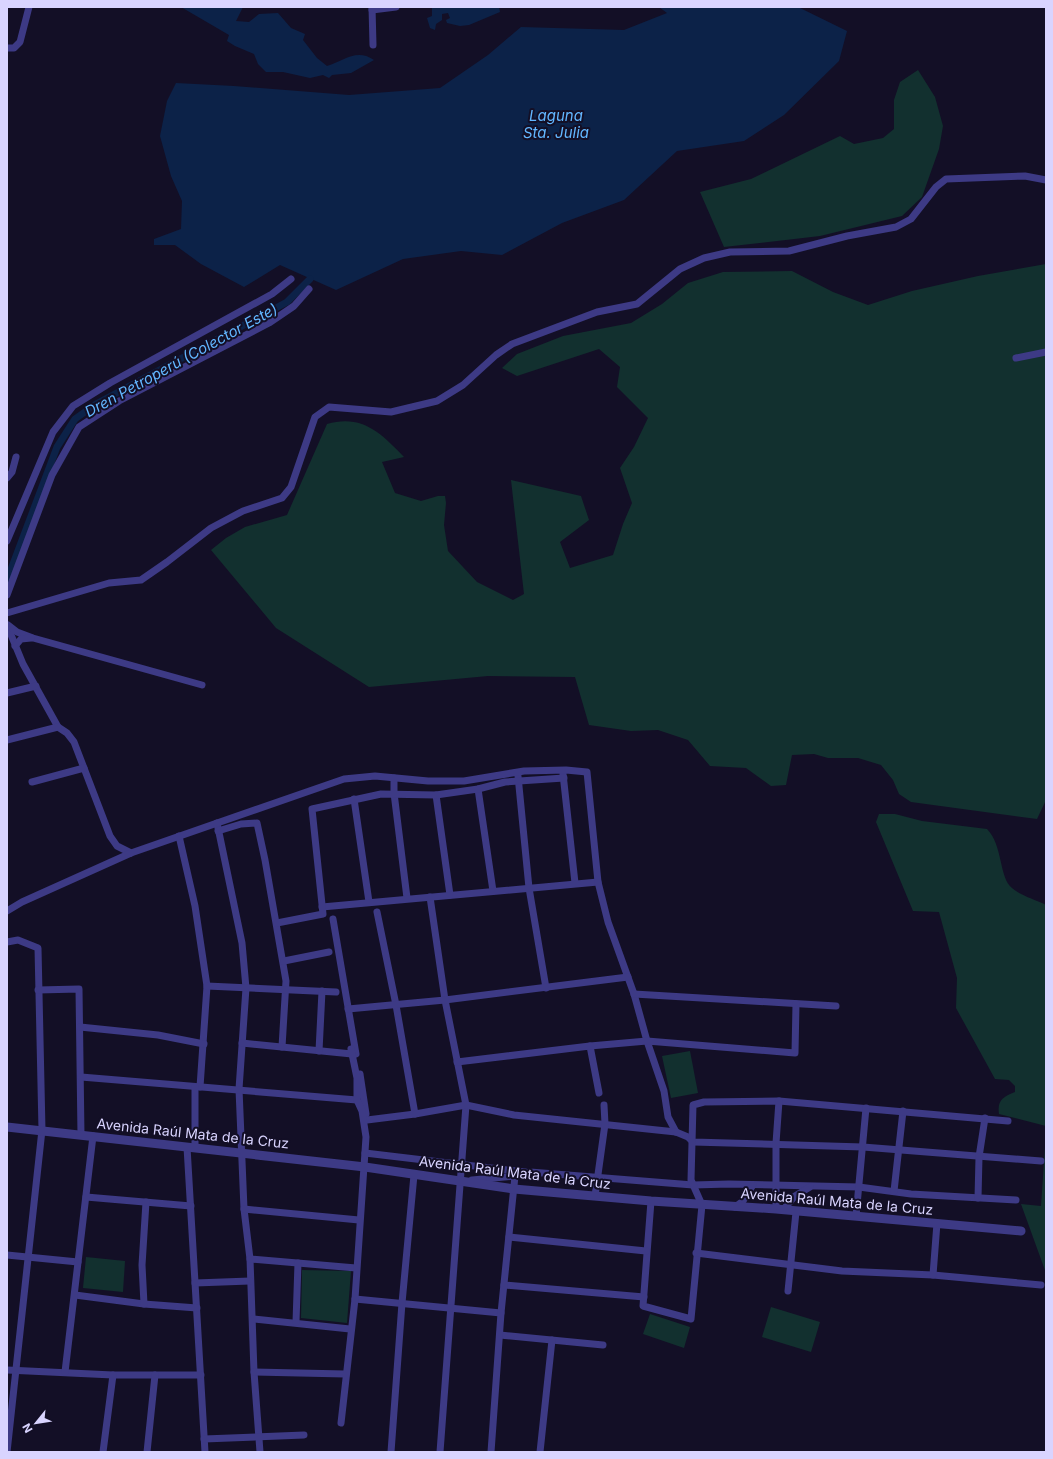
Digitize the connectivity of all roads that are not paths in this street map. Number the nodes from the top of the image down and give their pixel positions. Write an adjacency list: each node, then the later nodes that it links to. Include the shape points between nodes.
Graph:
1 (29, 7): 5 (street, via 20,42 14,48)
2 (396, 7): 3 (street)
3 (372, 8): 4 (street)
4 (373, 45)
5 (7, 48)
6 (1046, 180): 15 (street, via 1025,176 946,179 936,187 911,219 896,228 852,235 797,249 730,252 704,258 680,270 637,304 597,312 512,344 463,385 436,401 391,412 329,407 315,417 292,487 282,498 243,511 211,528 141,580 109,583)
7 (291, 279): 13 (street, via 272,294 73,406 53,432)
8 (309, 289): 14 (street, via 294,306 269,323 118,401 79,427 52,475)
9 (1046, 352): 10 (street)
10 (1016, 358)
11 (16, 457): 12 (street, via 12,472)
12 (7, 478)
13 (7, 542)
14 (7, 594)
15 (7, 613)
16 (7, 625): 17 (street); 18 (street)
17 (33, 638): 18 (street, via 21,639); 19 (street)
18 (12, 645): 20 (street)
19 (202, 685)
20 (36, 686): 21 (street); 22 (street)
21 (7, 693)
22 (58, 727): 23 (street); 24 (street, via 74,742)
23 (7, 740)
24 (84, 768): 30 (street); 37 (street)
25 (563, 770): 26 (street); 28 (street); 41 (street, via 587,772)
26 (518, 772): 27 (street, via 464,781 428,782); 29 (street)
27 (394, 778): 32 (street); 35 (street, via 375,776 344,779)
28 (564, 778): 29 (street); 42 (street)
29 (519, 781): 31 (street); 43 (street)
30 (32, 782)
31 (478, 789): 33 (street); 44 (street)
32 (394, 793): 33 (street); 34 (street); 47 (street)
33 (436, 795): 45 (street)
34 (354, 799): 48 (street); 49 (street, via 312,809)
35 (217, 823): 36 (street); 38 (street)
36 (218, 832): 53 (street, via 241,824 257,823); 59 (street, via 242,942)
37 (110, 836): 39 (street, via 117,846); 40 (street)
38 (179, 836): 39 (street); 58 (street, via 195,906)
39 (132, 853): 40 (street)
40 (117, 859): 50 (street)
41 (598, 882): 42 (street); 57 (street, via 608,922)
42 (575, 883): 43 (street)
43 (529, 888): 44 (street); 60 (street)
44 (492, 891): 45 (street)
45 (450, 895): 46 (street)
46 (430, 897): 47 (street); 66 (street)
47 (407, 898): 48 (street)
48 (368, 902): 49 (street)
49 (322, 907): 53 (street, via 321,915)
50 (7, 911)
51 (377, 912): 68 (street)
52 (333, 918): 70 (street)
53 (277, 923): 56 (street)
54 (7, 942): 61 (street, via 18,940 38,948)
55 (329, 952): 56 (street)
56 (284, 961): 62 (street)
57 (628, 977): 60 (street); 65 (street)
58 (207, 986): 59 (street); 74 (street)
59 (246, 988): 62 (street); 73 (street)
60 (546, 988): 66 (street)
61 (38, 990): 71 (street, via 79,989); 95 (street)
62 (287, 990): 63 (street); 76 (street)
63 (322, 991): 64 (street); 77 (street)
64 (336, 992)
65 (634, 994): 67 (street); 72 (street)
66 (445, 1000): 68 (street); 78 (street)
67 (796, 1004): 69 (street); 72 (street, via 795,1053)
68 (396, 1005): 70 (street); 89 (street)
69 (836, 1006)
70 (348, 1009): 91 (street)
71 (80, 1027): 74 (street); 79 (street)
72 (647, 1041): 75 (street); 96 (street, via 664,1092 668,1117)
73 (242, 1043): 76 (street); 81 (street)
74 (204, 1044): 80 (street)
75 (590, 1046): 78 (street); 82 (street)
76 (282, 1047): 77 (street)
77 (319, 1051): 83 (street, via 352,1051 357,1078)
78 (457, 1062): 85 (street)
79 (81, 1077): 80 (street); 97 (street)
80 (198, 1087): 81 (street); 102 (street)
81 (239, 1089): 83 (street); 105 (street)
82 (598, 1093)
83 (357, 1100): 99 (street, via 362,1111)
84 (779, 1100): 87 (street); 100 (street, via 704,1102 693,1105); 101 (street)
85 (466, 1105): 89 (street); 93 (street, via 514,1115); 109 (street)
86 (604, 1105): 93 (street)
87 (866, 1108): 88 (street); 103 (street)
88 (903, 1112): 90 (street); 104 (street)
89 (415, 1114): 91 (street)
90 (985, 1118): 92 (street); 107 (street)
91 (367, 1120): 99 (street)
92 (1008, 1121)
93 (605, 1124): 96 (street); 114 (street)
94 (7, 1127): 95 (street, Avenida Raúl Mata de la Cruz)
95 (42, 1130): 97 (street, Avenida Raúl Mata de la Cruz); 143 (street)
96 (676, 1132): 100 (street)
97 (82, 1135): 98 (street, Avenida Raúl Mata de la Cruz)
98 (93, 1136): 102 (street, Avenida Raúl Mata de la Cruz); 124 (street)
99 (366, 1137): 106 (street)
100 (693, 1142): 101 (street); 116 (street)
101 (776, 1143): 103 (street); 118 (street)
102 (191, 1147): 105 (street, Avenida Raúl Mata de la Cruz); 130 (street)
103 (863, 1147): 104 (street); 120 (street)
104 (899, 1150): 107 (street); 122 (street)
105 (241, 1152): 110 (street, Avenida Raúl Mata de la Cruz); 132 (street)
106 (365, 1153): 109 (street); 110 (street)
107 (980, 1157): 108 (street); 125 (street)
108 (1041, 1161)
109 (462, 1164): 111 (street); 115 (street)
110 (365, 1167): 112 (street, Avenida Raúl Mata de la Cruz); 136 (street)
111 (530, 1172): 113 (street); 114 (street)
112 (414, 1175): 115 (street, Avenida Raúl Mata de la Cruz); 158 (street)
113 (516, 1176): 115 (street); 121 (street)
114 (597, 1179): 116 (street); 123 (street)
115 (460, 1182): 121 (street, Avenida Raúl Mata de la Cruz); 160 (street)
116 (693, 1185): 117 (street); 129 (street)
117 (753, 1185): 118 (street); 131 (street, via 743,1201)
118 (777, 1186): 119 (street); 133 (street)
119 (812, 1186): 120 (street); 133 (street, via 795,1196)
120 (859, 1187): 122 (street); 135 (street)
121 (514, 1189): 123 (street, Avenida Raúl Mata de la Cruz); 139 (street)
122 (894, 1191): 125 (street)
123 (595, 1196): 127 (street, Avenida Raúl Mata de la Cruz)
124 (86, 1197): 128 (street); 145 (street)
125 (978, 1198): 126 (street)
126 (1016, 1200)
127 (651, 1201): 129 (street, Avenida Raúl Mata de la Cruz); 140 (street)
128 (146, 1202): 130 (street); 159 (street, via 142,1265)
129 (702, 1205): 131 (street, Avenida Raúl Mata de la Cruz); 141 (street)
130 (191, 1206): 151 (street)
131 (735, 1207): 133 (street, Avenida Raúl Mata de la Cruz)
132 (244, 1209): 136 (street); 144 (street)
133 (780, 1210): 134 (street, Avenida Raúl Mata de la Cruz)
134 (796, 1212): 135 (street, Avenida Raúl Mata de la Cruz); 147 (street)
135 (856, 1216): 137 (street, Avenida Raúl Mata de la Cruz)
136 (359, 1220): 148 (street)
137 (937, 1223): 138 (street, Avenida Raúl Mata de la Cruz, via 967,1228); 149 (street)
138 (1021, 1231)
139 (509, 1237): 140 (street); 152 (street)
140 (646, 1251): 156 (street)
141 (696, 1253): 147 (street); 156 (street, via 690,1319 643,1306)
142 (7, 1255): 143 (street)
143 (27, 1257): 145 (street); 169 (street)
144 (250, 1259): 146 (street); 150 (street)
145 (78, 1262): 155 (street)
146 (298, 1263): 148 (street); 164 (street)
147 (790, 1264): 149 (street, via 842,1271); 154 (street)
148 (356, 1268): 157 (street)
149 (932, 1276): 153 (street)
150 (250, 1281): 151 (street); 163 (street)
151 (195, 1283): 161 (street)
152 (504, 1284): 156 (street); 162 (street)
153 (1040, 1285)
154 (788, 1291)
155 (75, 1295): 159 (street); 170 (street)
156 (644, 1297)
157 (355, 1299): 158 (street); 165 (street)
158 (402, 1303): 160 (street); 187 (street)
159 (144, 1304): 161 (street)
160 (452, 1307): 162 (street); 188 (street)
161 (197, 1308): 175 (street)
162 (501, 1313): 166 (street)
163 (253, 1319): 164 (street); 171 (street)
164 (296, 1322): 165 (street)
165 (350, 1329): 172 (street)
166 (500, 1335): 167 (street); 189 (street)
167 (552, 1340): 168 (street); 190 (street)
168 (603, 1345)
169 (11, 1370): 170 (street); 176 (street)
170 (65, 1372): 173 (street)
171 (254, 1372): 172 (street); 179 (street)
172 (345, 1374): 177 (street)
173 (113, 1375): 174 (street); 183 (street)
174 (155, 1375): 175 (street); 184 (street)
175 (201, 1375): 180 (street)
176 (9, 1410): 181 (street)
177 (340, 1423)
178 (304, 1435): 179 (street)
179 (258, 1436): 180 (street); 186 (street)
180 (204, 1439): 185 (street)
181 (7, 1443): 182 (street)
182 (7, 1452)
183 (103, 1452)
184 (147, 1452)
185 (205, 1452)
186 (260, 1452)
187 (391, 1452)
188 (440, 1452)
189 (491, 1452)
190 (540, 1452)

